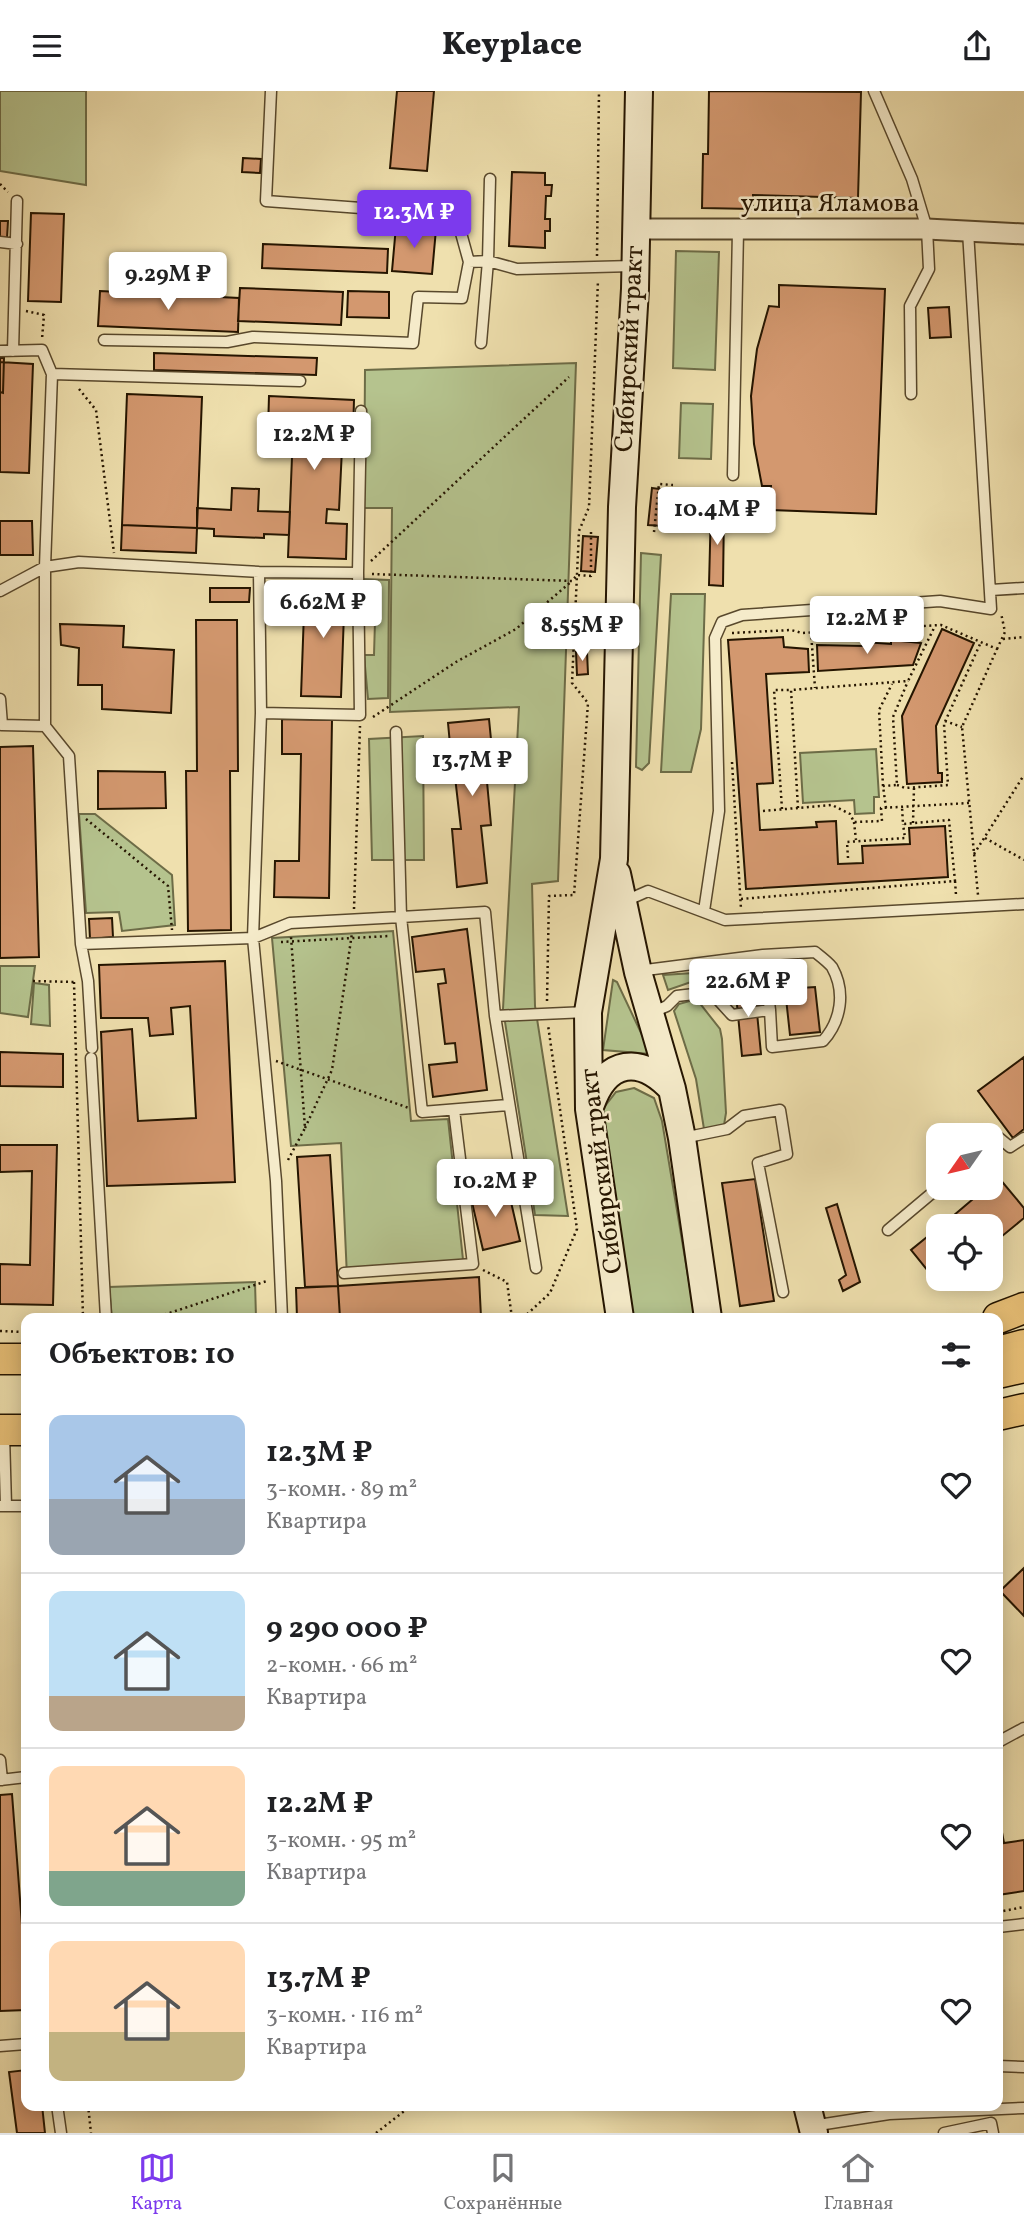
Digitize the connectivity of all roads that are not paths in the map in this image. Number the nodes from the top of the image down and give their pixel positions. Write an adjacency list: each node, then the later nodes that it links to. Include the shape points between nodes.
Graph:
1 (271, 91): 14 (lane, via 266,201 456,215)
2 (639, 91): 6 (main road, Сибирский тракт)
3 (874, 91): 7 (lane, via 912,179)
4 (489, 179): 13 (lane)
5 (18, 201): 12 (lane)
6 (635, 229): 8 (street, улица Яламова); 15 (main road, Сибирский тракт)
7 (927, 229): 8 (street, улица Яламова); 9 (street, улица Яламова); 22 (lane, via 929,269 910,306)
8 (737, 231): 24 (lane)
9 (968, 231): 10 (street, улица Яламова); 29 (lane)
10 (1024, 234)
11 (0, 243): 12 (lane)
12 (16, 244): 19 (lane)
13 (488, 261): 14 (lane); 15 (lane, via 517,269); 17 (lane)
14 (469, 262): 16 (lane, via 463,298 418,297 414,343 253,337 227,342)
15 (635, 266): 36 (main road, Сибирский тракт, via 622,507)
16 (104, 340)
17 (481, 342)
18 (0, 351): 19 (lane)
19 (13, 352): 20 (lane, via 42,349)
20 (52, 374): 21 (lane); 25 (lane)
21 (300, 381)
22 (911, 394)
23 (360, 411): 27 (lane)
24 (733, 475)
25 (45, 567): 26 (lane, via 79,562); 30 (lane); 34 (lane)
26 (259, 572): 27 (lane); 32 (lane)
27 (358, 573): 32 (lane, via 360,715)
28 (1024, 588): 29 (lane)
29 (991, 590): 39 (lane, via 991,609 940,601 742,615 722,622 715,638 719,811)
30 (0, 591)
31 (0, 699): 33 (lane)
32 (261, 713): 41 (lane)
33 (1, 725): 34 (lane)
34 (45, 726): 42 (lane, via 69,756)
35 (397, 732): 40 (lane)
36 (614, 859): 37 (main road, Сибирский тракт); 45 (main road, Сибирский тракт)
37 (622, 903): 39 (lane, via 649,891); 44 (main road, Сибирский тракт)
38 (1024, 904): 39 (lane, via 742,919 724,919)
39 (704, 911)
40 (401, 918): 41 (lane, via 290,923); 49 (lane, via 485,912); 53 (lane, via 422,1112)
41 (253, 938): 42 (lane); 64 (lane, via 276,1181)
42 (81, 944): 63 (lane, via 88,981)
43 (763, 955): 44 (lane); 46 (lane); 46 (lane, via 815,952 832,967 841,1003 835,1027 823,1041 805,1044 772,1047)
44 (638, 971): 48 (main road, Сибирский тракт)
45 (594, 976): 47 (main road, Сибирский тракт); 48 (main road, via 615,969)
46 (770, 1010): 48 (lane, via 732,1015 711,992 677,996)
47 (587, 1012): 49 (lane); 52 (main road, Сибирский тракт)
48 (649, 1013): 50 (main road, Сибирский тракт)
49 (495, 1016): 51 (lane)
50 (672, 1089): 52 (main road, via 644,1067 630,1066 606,1076); 54 (main road, Сибирский тракт)
51 (508, 1105): 53 (lane); 59 (lane)
52 (589, 1109): 65 (main road, Сибирский тракт)
53 (454, 1110): 60 (lane, via 473,1264)
54 (682, 1137): 61 (lane, via 727,1129 744,1116 780,1110 787,1154 758,1163); 66 (main road, Сибирский тракт)
55 (1024, 1137): 56 (lane, via 1010,1147)
56 (1003, 1141)
57 (926, 1198): 58 (lane)
58 (888, 1230)
59 (536, 1268)
60 (344, 1273)
61 (783, 1291)
62 (1024, 1308): 67 (main road)
63 (106, 1313)
64 (282, 1313)
65 (619, 1313)
66 (707, 1313)
67 (1003, 1316)
68 (1024, 1345): 69 (main road)
69 (1003, 1351)
70 (0, 1359): 71 (main road)
71 (21, 1359)
72 (1024, 1367): 73 (main road)
73 (1003, 1372)
74 (1024, 1409): 75 (main road)
75 (1003, 1414)
76 (10, 1431): 77 (lane)
77 (3, 1506): 78 (lane)
78 (21, 1506)
79 (1024, 1728): 80 (lane)
80 (1003, 1739)
81 (0, 1760): 83 (lane)
82 (21, 1778): 83 (lane)
83 (1, 1780)
84 (1024, 1924): 85 (lane)
85 (1003, 1926)
86 (21, 2044): 87 (lane)
87 (0, 2046)
88 (1003, 2066): 89 (lane)
89 (1024, 2067)
90 (1024, 2108): 91 (lane)
91 (1003, 2109)
92 (58, 2111): 95 (lane)
93 (963, 2111): 94 (lane)
94 (811, 2121)
95 (61, 2133)
96 (944, 2133): 97 (lane, via 991,2123)
97 (993, 2133)

